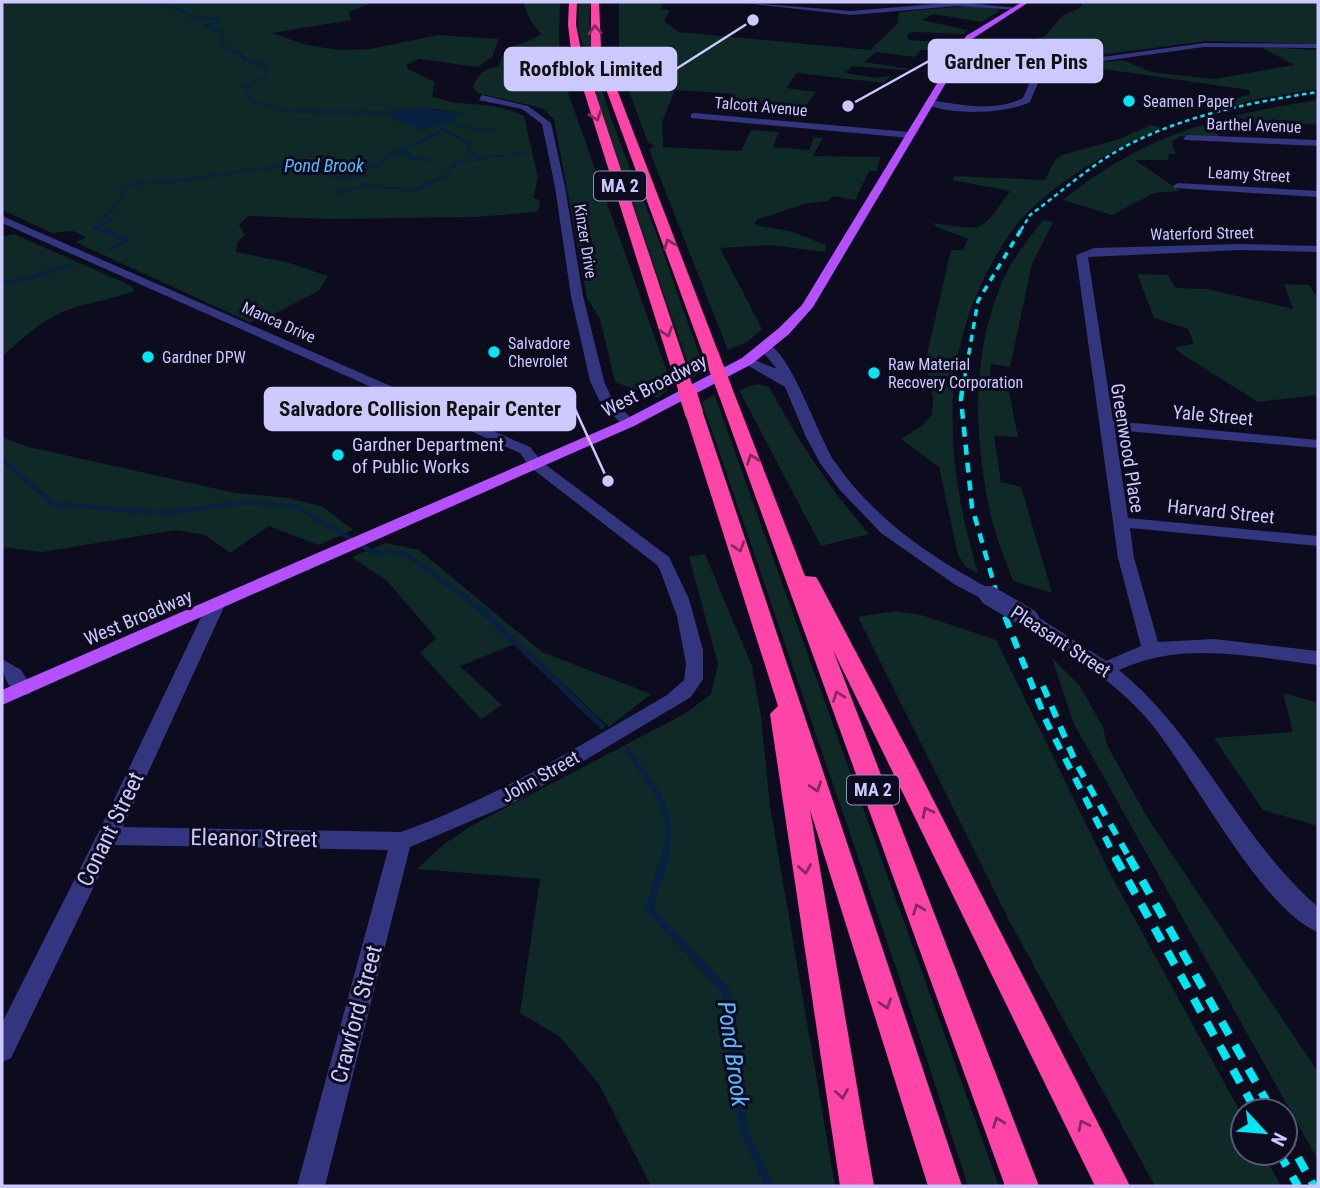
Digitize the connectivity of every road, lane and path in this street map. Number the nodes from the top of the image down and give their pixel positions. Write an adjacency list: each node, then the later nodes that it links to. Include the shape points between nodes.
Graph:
1 (573, 2): 29 (highway, MA 2, one-way to 29, bridge, via 576,50)
2 (595, 2): 24 (highway, MA 2, one-way to 2, bridge, via 596,48)
3 (739, 2): 4 (street, via 848,13 961,4)
4 (1021, 5): 7 (main road, West Broadway, via 969,38)
5 (1318, 46): 7 (street, via 1205,45 1052,67 1035,76 1027,100 1011,106)
6 (482, 99): 20 (street, Kinzer Drive, via 528,109 546,123 597,381 606,401)
7 (928, 103): 9 (main road, West Broadway)
8 (694, 116): 9 (street, Talcott Avenue)
9 (910, 135): 17 (main road, West Broadway, via 807,307)
10 (1188, 138): 11 (street, Barthel Avenue)
11 (1316, 145)
12 (1178, 186): 13 (street, Leamy Street)
13 (1318, 194)
14 (2, 219): 23 (street, Manca Drive, via 463,421 525,450)
15 (1318, 249): 16 (street, Waterford Street)
16 (1087, 252): 21 (street, Greenwood Place, via 1082,257)
17 (766, 347): 18 (main road, West Broadway); 19 (street, Pleasant Street, via 778,357)
18 (747, 361): 19 (street); 20 (main road, West Broadway)
19 (789, 384): 32 (street, Pleasant Street, bridge, via 813,439 863,507 913,551)
20 (629, 423): 23 (main road, West Broadway)
21 (1105, 425): 22 (street, Yale Street); 25 (street, Greenwood Place)
22 (1318, 444)
23 (535, 464): 27 (main road, West Broadway); 35 (street, Manca Drive, via 657,556 677,583 696,662 692,683)
24 (768, 504): 43 (highway, MA 2, one-way to 24); 44 (highway, one-way to 24)
25 (1120, 522): 26 (street, Harvard Street); 28 (street, Greenwood Place)
26 (1318, 541)
27 (215, 607): 33 (main road, West Broadway); 36 (street, Conant Street)
28 (1151, 650): 30 (street, via 1226,648); 32 (street)
29 (774, 656): 41 (highway, one-way to 41); 42 (highway, MA 2, one-way to 42)
30 (1318, 657)
31 (2, 666): 33 (street)
32 (1107, 668): 38 (street, Pleasant Street, via 1167,729 1267,872)
33 (23, 689): 34 (main road, West Broadway)
34 (2, 698)
35 (674, 700): 37 (street, John Street, via 516,791 445,826)
36 (107, 836): 37 (street, Eleanor Street); 39 (street, Conant Street)
37 (401, 841): 40 (street, Crawford Street)
38 (1318, 921)
39 (2, 1049)
40 (311, 1186)
41 (856, 1186)
42 (945, 1186)
43 (1022, 1186)
44 (1113, 1186)

